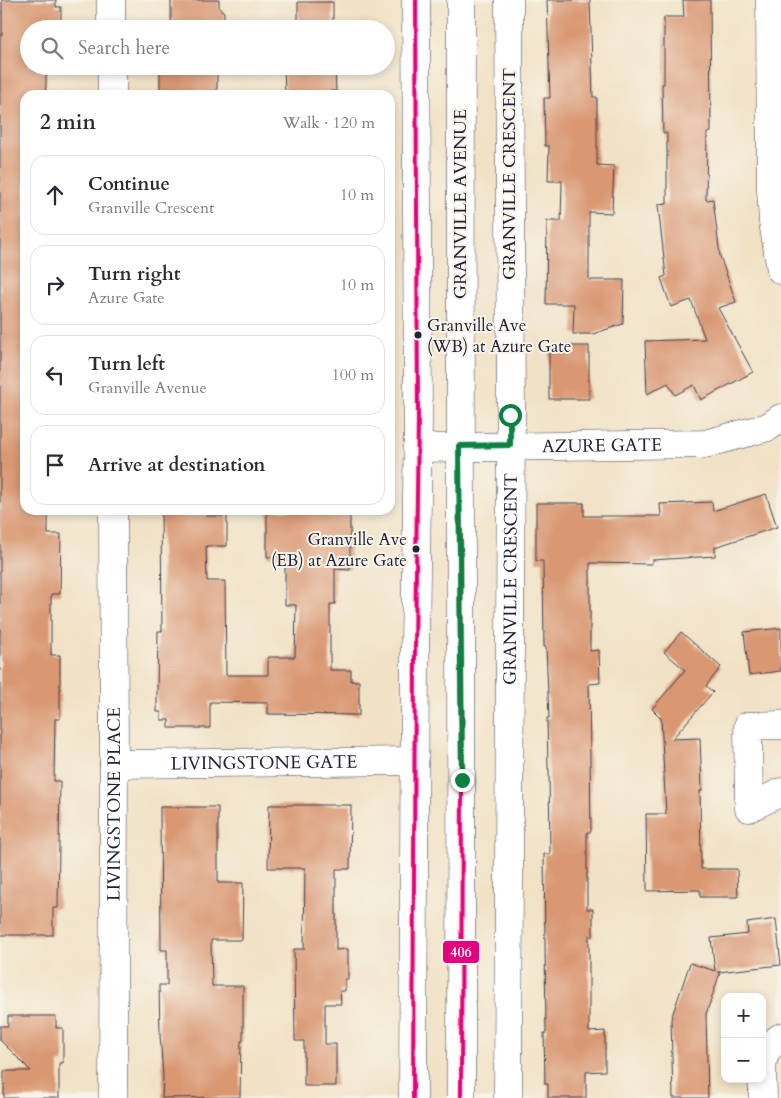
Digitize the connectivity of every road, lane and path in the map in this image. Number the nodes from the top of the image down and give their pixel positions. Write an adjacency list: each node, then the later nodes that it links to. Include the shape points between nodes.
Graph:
1 (111, 0): 6 (street)
2 (416, 0): 14 (street)
3 (460, 0): 13 (street, GRANVILLE AVENUE)
4 (509, 0): 12 (street, GRANVILLE CRESCENT)
5 (770, 0): 9 (street)
6 (111, 20)
7 (112, 75): 8 (street)
8 (112, 90)
9 (776, 117): 10 (street, via 773,222)
10 (781, 270)
11 (781, 418): 12 (street, AZURE GATE, via 768,428 704,444)
12 (510, 445): 13 (street, AZURE GATE); 24 (street, GRANVILLE CRESCENT)
13 (459, 446): 14 (street, AZURE GATE); 23 (street, GRANVILLE AVENUE)
14 (417, 448): 17 (street)
15 (113, 515): 18 (street, LIVINGSTONE PLACE)
16 (781, 725): 19 (street, via 748,726 749,808)
17 (414, 761): 18 (street, LIVINGSTONE GATE); 22 (street)
18 (114, 764): 21 (street, LIVINGSTONE PLACE)
19 (781, 792)
20 (781, 1037): 25 (street, via 769,1045 762,1059)
21 (113, 1098)
22 (413, 1098)
23 (461, 1098)
24 (508, 1098)
25 (763, 1098)

